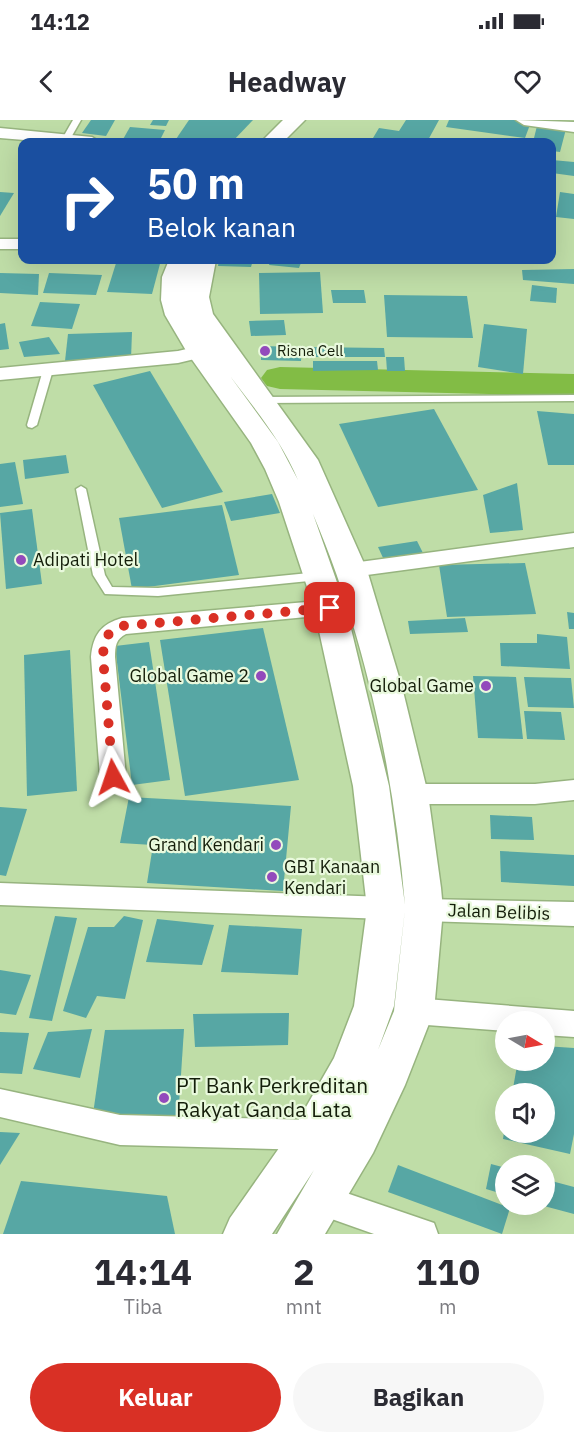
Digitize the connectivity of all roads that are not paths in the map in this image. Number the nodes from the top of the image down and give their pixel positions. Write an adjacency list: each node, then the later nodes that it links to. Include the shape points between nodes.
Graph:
1 (77, 120): 6 (lane)
2 (524, 120): 3 (street)
3 (574, 127)
4 (0, 133): 5 (street)
5 (55, 138)
6 (67, 138)
7 (0, 244): 8 (street)
8 (18, 244)
9 (179, 264): 11 (highway, via 174,277 173,300 178,315)
10 (203, 264): 11 (highway, via 197,297)
11 (211, 351): 12 (street); 15 (highway); 19 (highway)
12 (48, 370): 13 (street); 16 (lane)
13 (0, 374)
14 (574, 398): 15 (lane)
15 (262, 400): 19 (highway, via 304,460)
16 (32, 425)
17 (81, 489): 19 (lane, via 99,575 109,591 158,592)
18 (574, 540): 19 (street)
19 (336, 573): 20 (highway); 21 (highway)
20 (330, 608): 22 (highway); 23 (street, via 122,626 109,632 104,638 103,657)
21 (393, 722): 22 (highway); 25 (highway)
22 (357, 724): 27 (highway, via 372,797)
23 (113, 777)
24 (574, 790): 25 (street, via 535,794)
25 (410, 794): 28 (highway)
26 (0, 894): 27 (street)
27 (386, 908): 33 (highway, via 374,1006 351,1066)
28 (424, 910): 29 (street, Jalan Belibis); 30 (highway)
29 (574, 914)
30 (414, 1011): 31 (street); 34 (highway, via 384,1085)
31 (574, 1024)
32 (0, 1103): 33 (street, via 120,1130)
33 (313, 1135): 35 (highway)
34 (323, 1201): 36 (highway); 37 (street)
35 (246, 1234)
36 (300, 1234)
37 (422, 1234)

